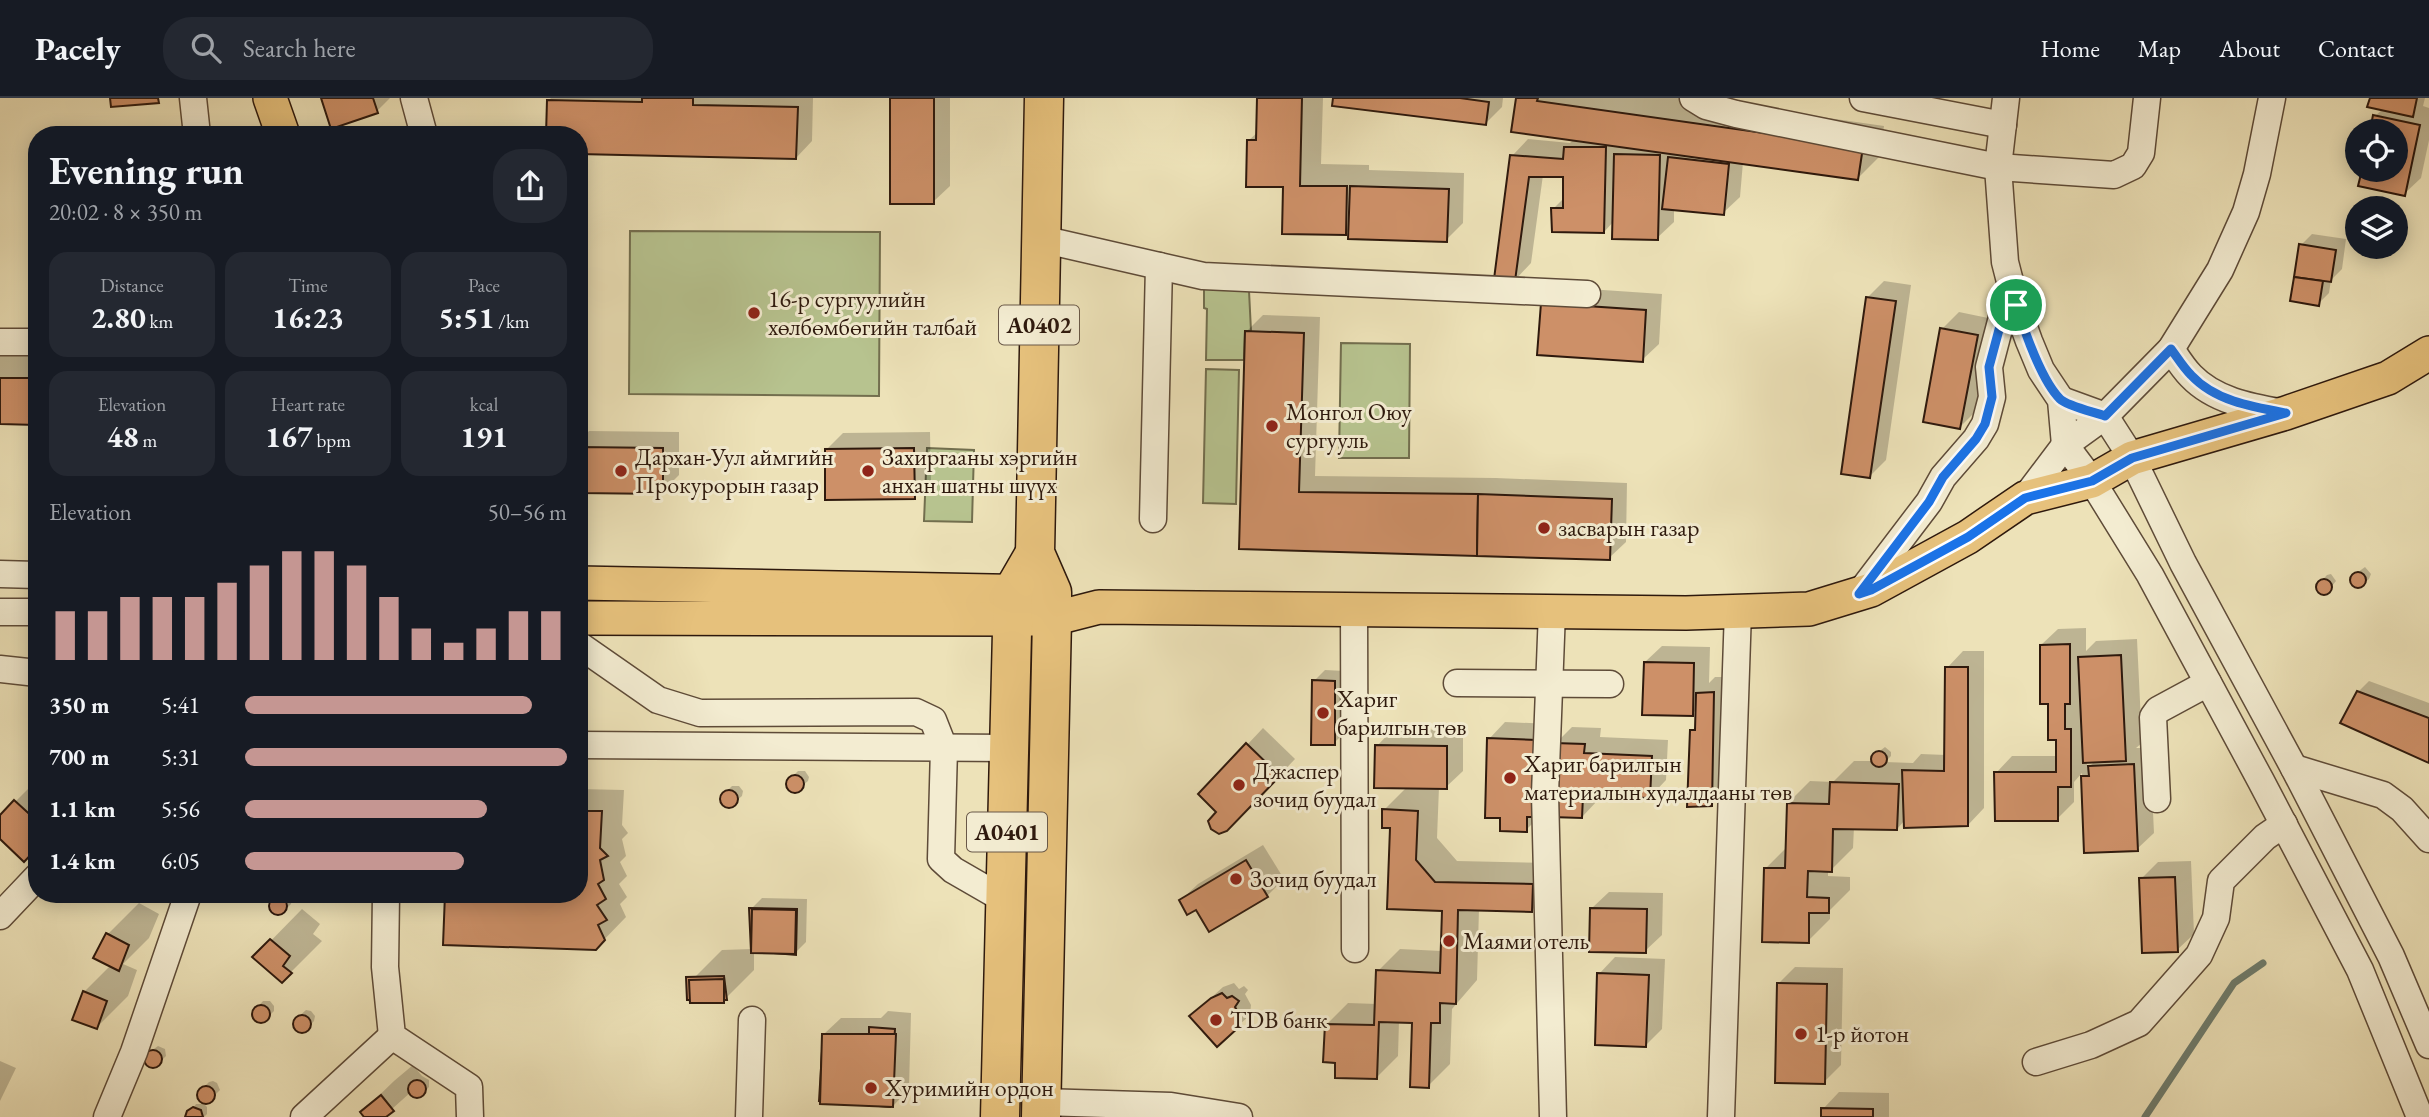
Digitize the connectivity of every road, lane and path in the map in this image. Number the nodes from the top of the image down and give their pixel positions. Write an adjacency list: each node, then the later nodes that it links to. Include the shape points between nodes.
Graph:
1 (193, 98): 11 (street)
2 (270, 98): 12 (main road)
3 (414, 98): 13 (street)
4 (1044, 98): 15 (highway, A0402)
5 (1693, 98): 14 (street, via 1736,114)
6 (1863, 98): 10 (street)
7 (2006, 98): 10 (street)
8 (2147, 98): 14 (street, via 2141,153 2133,166 2114,175)
9 (2272, 98): 21 (street, via 2246,212 2220,270)
10 (2003, 125): 14 (street)
11 (196, 126)
12 (280, 126)
13 (422, 126)
14 (1997, 167): 17 (street)
15 (1041, 239): 16 (street); 31 (highway, A0402)
16 (1159, 266): 18 (street, via 1203,276); 30 (street)
17 (2011, 285): 23 (street, via 2041,370); 35 (street, via 1989,367 1992,397 1985,424)
18 (1587, 294)
19 (0, 342): 20 (street)
20 (28, 342)
21 (2171, 349): 24 (street, via 2192,376 2220,397); 25 (street)
22 (2429, 353): 24 (main road, via 2388,378)
23 (2061, 400): 25 (street); 26 (street)
24 (2286, 413): 27 (main road)
25 (2105, 416): 26 (street); 27 (street)
26 (2065, 445): 28 (street); 29 (street)
27 (2132, 458): 28 (main road); 54 (street)
28 (2092, 481): 29 (main road); 48 (street)
29 (2025, 498): 35 (main road, via 1968,537)
30 (1153, 519)
31 (1035, 553): 36 (highway, A0401); 37 (highway, A0401)
32 (0, 574): 33 (street)
33 (28, 575)
34 (588, 583): 36 (main road)
35 (1859, 594): 40 (main road, via 1810,609)
36 (1013, 605): 37 (main road); 43 (main road); 53 (highway, A0401)
37 (1052, 606): 38 (main road); 68 (highway, A0401)
38 (1354, 609): 39 (main road); 63 (street)
39 (1552, 611): 40 (main road); 49 (street)
40 (1738, 611): 77 (street)
41 (0, 612): 42 (street)
42 (28, 612)
43 (588, 618)
44 (588, 651): 52 (street, via 658,700 701,713 916,712 933,720)
45 (0, 669): 46 (street)
46 (28, 672)
47 (1457, 683): 49 (street)
48 (2208, 683): 55 (street, via 2158,710 2154,717); 56 (street)
49 (1550, 684): 50 (street); 76 (street, via 1545,806)
50 (1610, 684)
51 (588, 745): 52 (street)
52 (944, 748): 53 (street); 59 (street, via 942,859)
53 (1009, 748): 59 (highway, A0401)
54 (2294, 768): 57 (street, via 2383,795); 66 (street, via 2391,956)
55 (2157, 799)
56 (2284, 824): 67 (street, via 2221,881 2216,918 2199,955 2139,1023 2091,1045); 78 (street, via 2360,970)
57 (2429, 839)
58 (28, 886): 62 (street)
59 (1005, 900): 74 (highway, A0401)
60 (185, 903): 70 (street)
61 (386, 903): 65 (street, via 384,967)
62 (0, 916)
63 (1354, 949)
64 (752, 1020): 73 (street)
65 (392, 1036): 71 (street); 72 (street, via 469,1087)
66 (2429, 1045)
67 (2036, 1062)
68 (1041, 1109): 69 (street)
69 (1170, 1112): 75 (street)
70 (107, 1117)
71 (304, 1117)
72 (470, 1117)
73 (749, 1117)
74 (1000, 1117)
75 (1239, 1117)
76 (1553, 1117)
77 (1721, 1117)
78 (2420, 1117)

